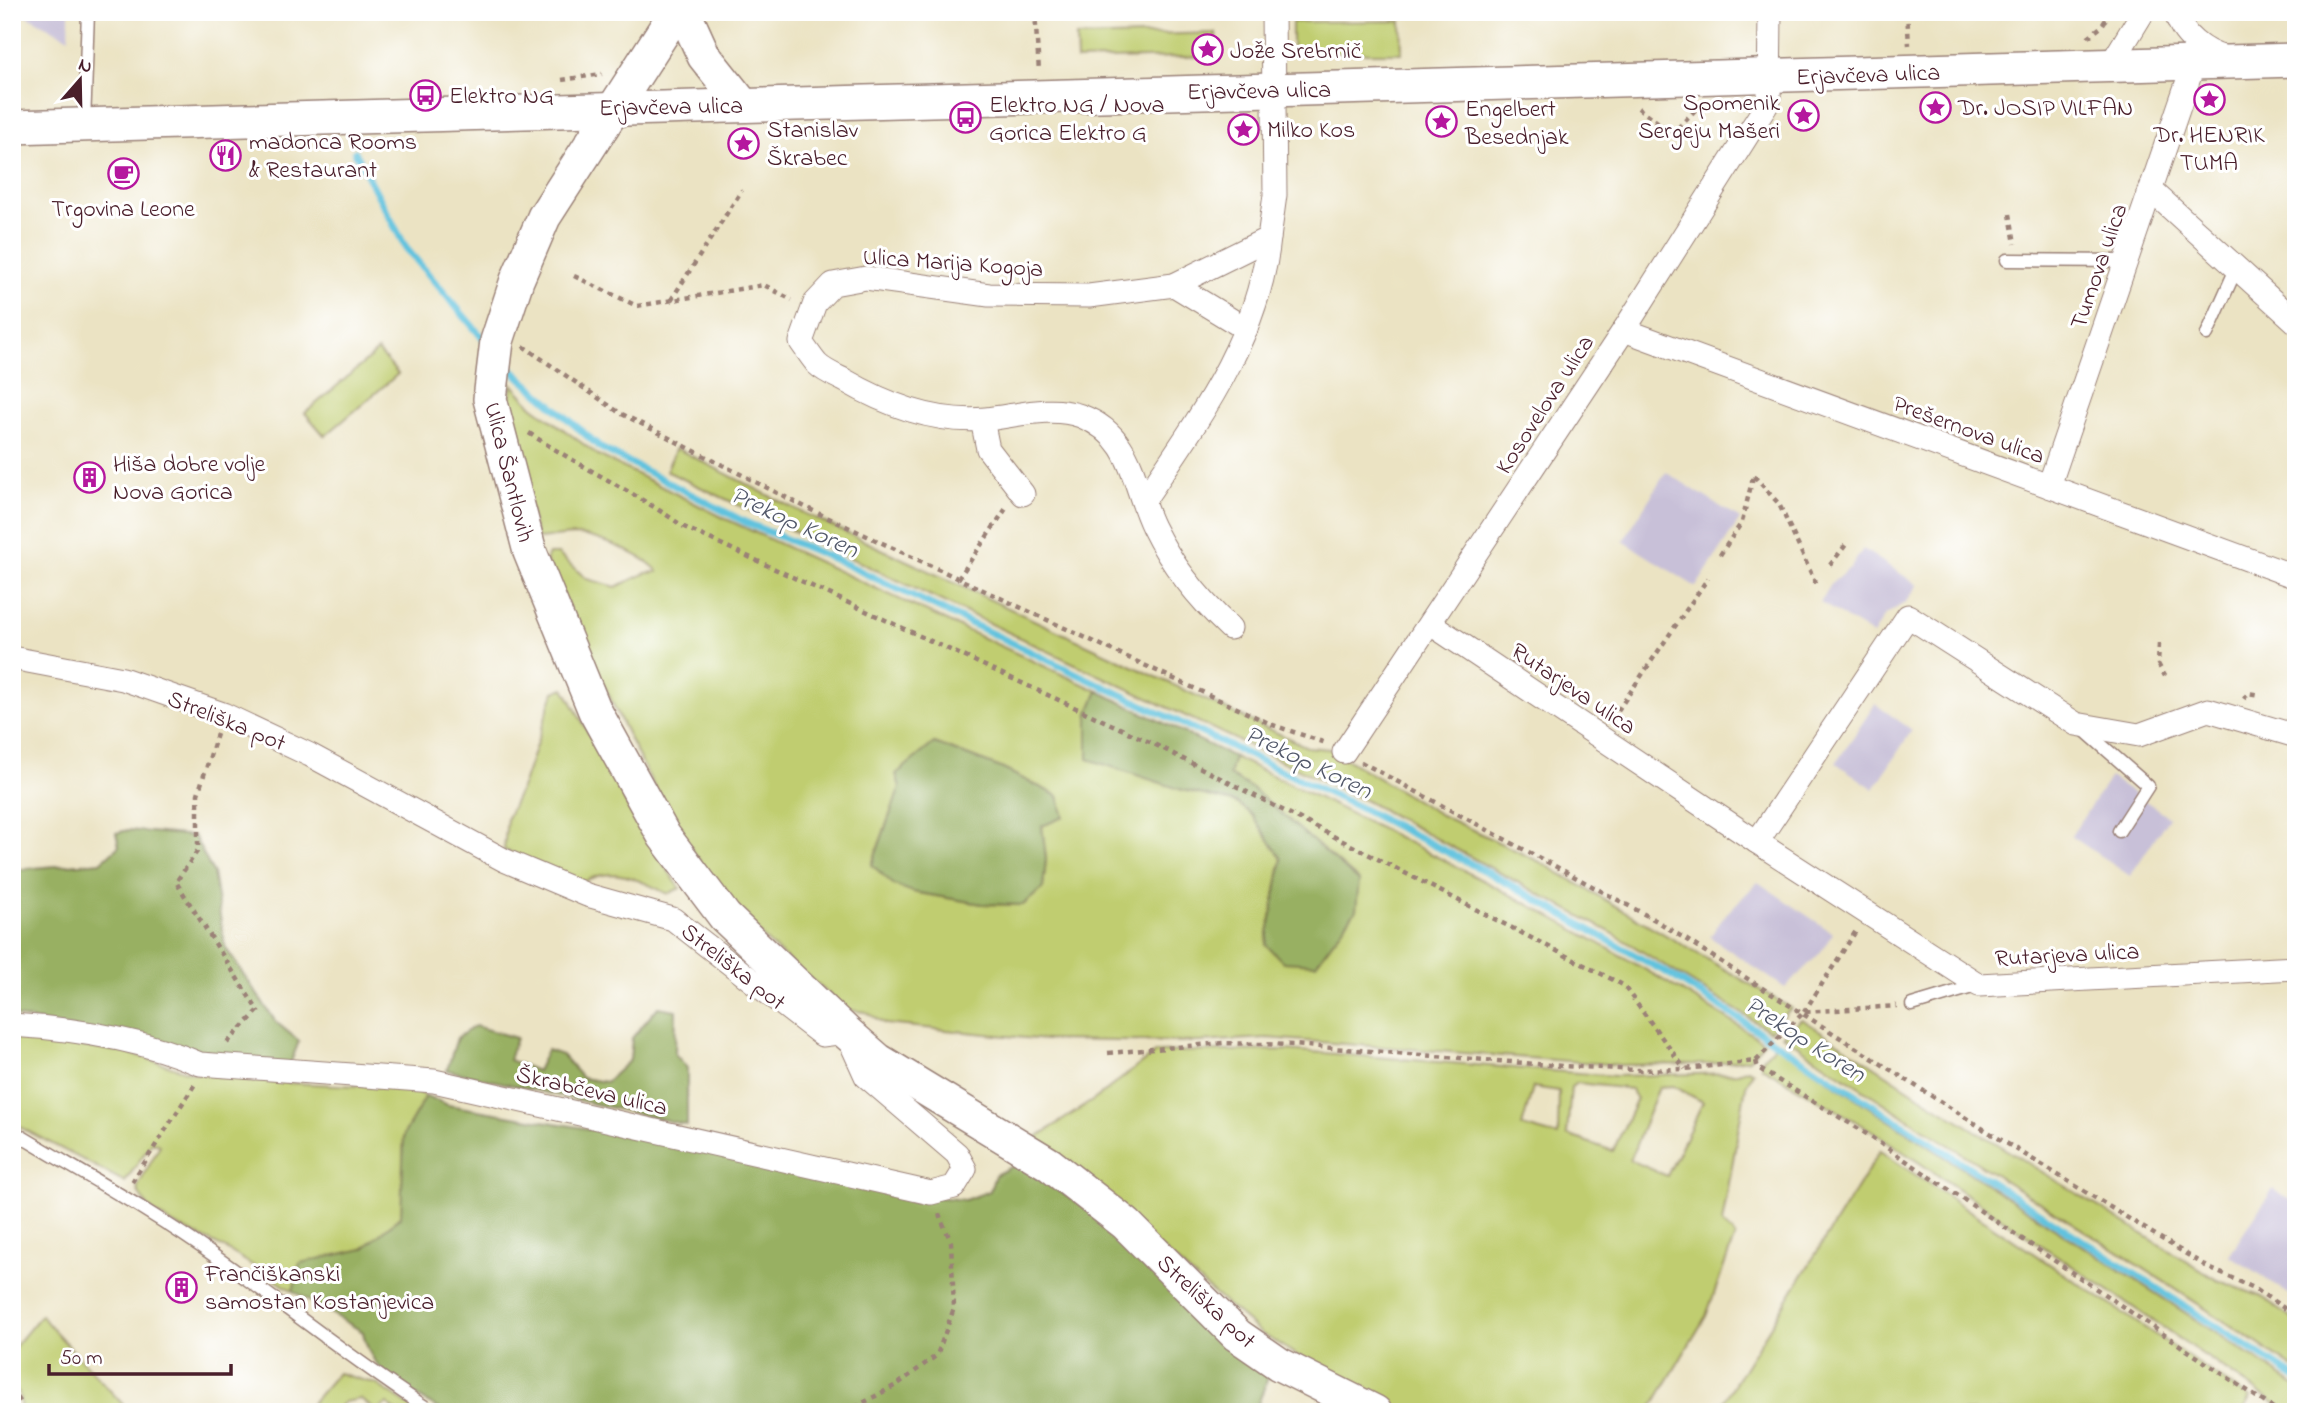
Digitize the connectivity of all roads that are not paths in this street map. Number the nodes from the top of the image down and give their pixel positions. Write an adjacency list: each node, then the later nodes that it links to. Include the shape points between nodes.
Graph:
1 (88, 12): 16 (lane)
2 (676, 12): 15 (main road, Ulica Šantlovih)
3 (684, 12): 14 (main road, via 704,56)
4 (1273, 12): 13 (street)
5 (1770, 12): 12 (street, Kosovelova ulica)
6 (2143, 12): 11 (street)
7 (2176, 12): 9 (street, via 2196,43 2208,53)
8 (2296, 60): 9 (main road, Erjavčeva ulica)
9 (2235, 62): 10 (main road, Erjavčeva ulica)
10 (2194, 63): 11 (main road, Erjavčeva ulica); 18 (street, Tumova ulica)
11 (2110, 66): 12 (main road, Erjavčeva ulica)
12 (1770, 77): 13 (main road, Erjavčeva ulica); 26 (street, Kosovelova ulica, via 1769,101)
13 (1272, 89): 14 (main road, Erjavčeva ulica); 19 (street, via 1275,195)
14 (743, 104): 15 (main road, Erjavčeva ulica)
15 (613, 107): 16 (main road, Erjavčeva ulica); 45 (main road, Ulica Šantlovih, via 544,217 517,280 490,399 530,552 596,711 664,836 725,917)
16 (84, 126): 17 (main road, Erjavčeva ulica)
17 (12, 127)
18 (2152, 191): 21 (street, Tumova ulica); 22 (street)
19 (1269, 238): 23 (street, Ulica Marija Kogoja); 25 (street)
20 (2011, 261): 21 (lane)
21 (2127, 261): 29 (street, Tumova ulica)
22 (2236, 269): 24 (street); 27 (lane)
23 (1174, 285): 25 (street); 28 (street, Ulica Marija Kogoja, via 1089,296 989,295 866,278 833,284 811,310 801,342 819,366 890,404 929,416)
24 (2296, 322)
25 (1246, 329): 31 (street, via 1205,411)
26 (1624, 330): 29 (street, Prešernova ulica); 33 (street, Kosovelova ulica)
27 (2207, 334)
28 (982, 420): 30 (street, via 988,449); 31 (street, Ulica Marija Kogoja, via 1052,410 1080,415 1110,432 1134,468)
29 (2049, 486): 32 (street, Prešernova ulica)
30 (1021, 492)
31 (1144, 500): 34 (street, Ulica Marija Kogoja, via 1168,554 1199,598)
32 (2296, 577)
33 (1431, 624): 38 (street, Kosovelova ulica); 40 (street, Rutarjeva ulica)
34 (1230, 628)
35 (12, 658): 45 (street, Streliška pot, via 122,679 223,714 310,755 504,860 587,895 673,919 822,1035)
36 (2076, 724): 37 (street, via 2139,736 2208,710); 39 (lane, via 2148,786); 40 (street, via 1908,616)
37 (2296, 737)
38 (1344, 752)
39 (2119, 831)
40 (1757, 842): 42 (street, Rutarjeva ulica)
41 (2296, 968): 42 (street, Rutarjeva ulica)
42 (1979, 985): 43 (lane)
43 (1912, 1005)
44 (12, 1025): 45 (street, Škrabčeva ulica, via 167,1050 200,1064 434,1081 931,1194 954,1187 965,1169 963,1162 866,1076)
45 (846, 1032): 48 (main road, Streliška pot, via 877,1060 1049,1164 1115,1215 1237,1335 1279,1364)
46 (12, 1131): 47 (lane, via 214,1255 310,1327 339,1343 376,1376)
47 (433, 1412)
48 (1375, 1412)

